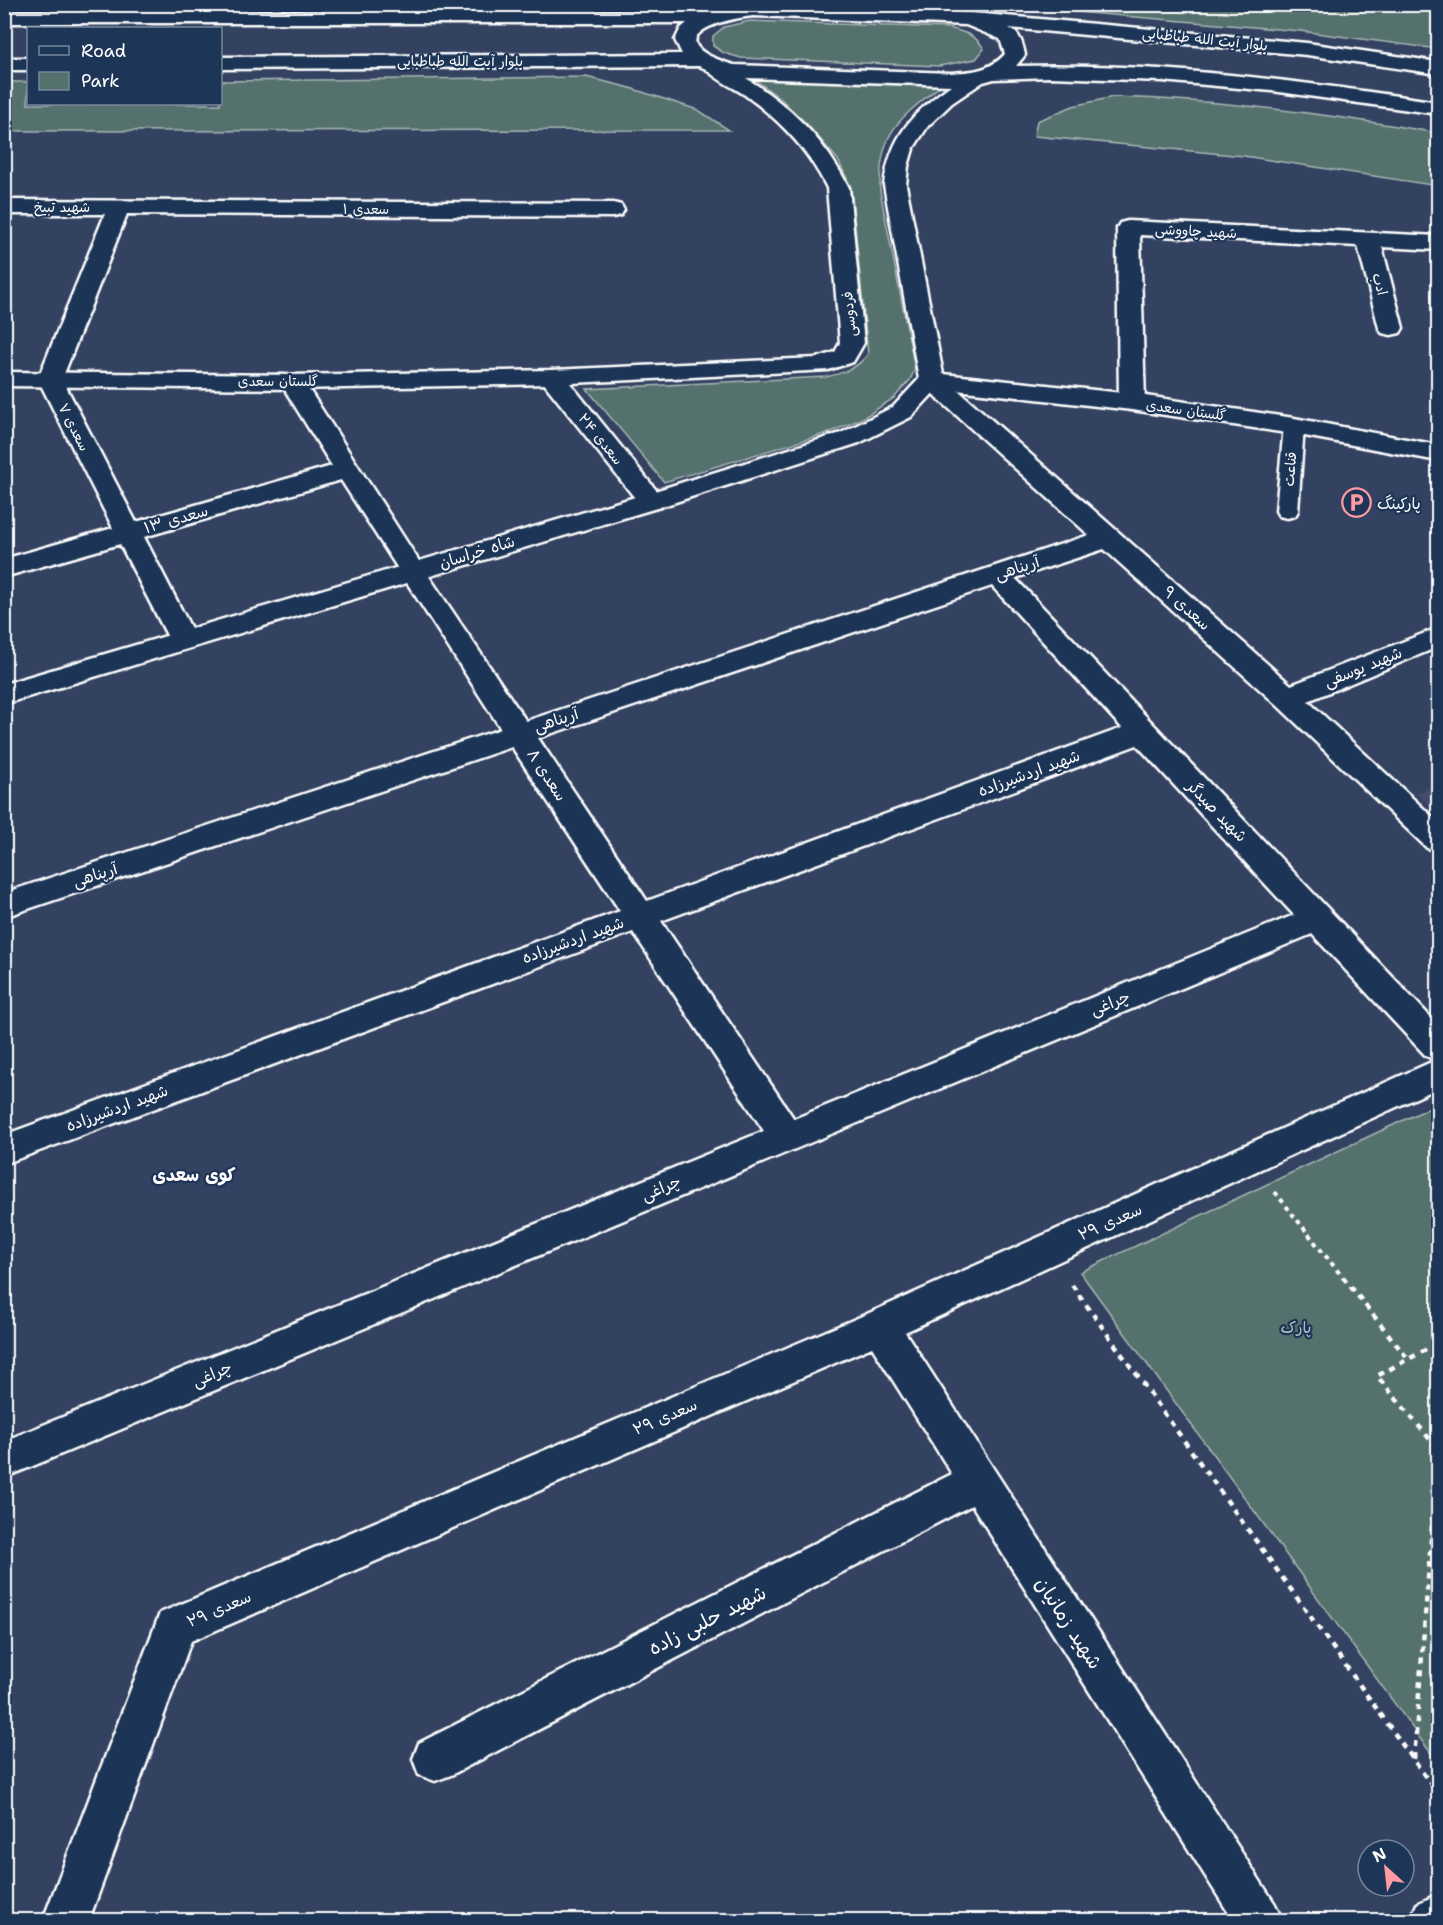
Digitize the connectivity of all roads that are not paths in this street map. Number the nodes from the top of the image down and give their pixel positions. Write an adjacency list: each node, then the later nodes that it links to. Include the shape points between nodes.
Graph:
1 (867, 4): 3 (street)
2 (741, 8): 3 (street, بلوار آیت الله طباطبایی); 5 (street, بلوار آیت الله طباطبایی)
3 (916, 15): 6 (street, بلوار آیت الله طباطبایی)
4 (4, 17): 5 (street, بلوار آیت الله طباطبایی)
5 (712, 17): 8 (street, بلوار آیت الله طباطبایی, via 689,31 686,41 689,51)
6 (970, 19): 11 (street, بلوار آیت الله طباطبایی, via 1307,49); 12 (street, بلوار آیت الله طباطبایی, via 1008,35 1014,44 1015,55 1008,65)
7 (222, 63): 8 (street, بلوار آیت الله طباطبایی)
8 (707, 63): 12 (street, بلوار آیت الله طباطبایی, via 734,71); 20 (street, فردوسی, via 780,111 829,167 838,188 852,343 844,357 819,366)
9 (4, 64): 10 (street)
10 (27, 64)
11 (1438, 68)
12 (985, 76): 13 (street, بلوار آیت الله طباطبایی, via 1080,71 1218,79); 23 (street, via 926,114 902,146 896,165 895,185)
13 (1438, 108)
14 (4, 207): 15 (street, شهید تبیخ)
15 (119, 207): 16 (street, سعدی ۱); 22 (street)
16 (613, 210)
17 (1368, 239): 18 (street, شهید چاووشی); 19 (street, ادب); 25 (street, شهید چاووشی, via 1128,228)
18 (1438, 243)
19 (1391, 328)
20 (552, 377): 24 (street, گلستان سعدی); 29 (street, سعدی ۲۴)
21 (4, 379): 22 (street, گلستان سعدی)
22 (50, 379): 24 (street, گلستان سعدی); 31 (street, سعدی ۷)
23 (932, 380): 25 (street, گلستان سعدی); 29 (street, شاه خراسان, via 902,412 850,438); 32 (street, سعدی ۹)
24 (292, 382): 28 (street, سعدی ۸)
25 (1132, 402): 26 (street, گلستان سعدی)
26 (1294, 426): 27 (street, گلستان سعدی); 30 (lane, قناعت)
27 (1438, 453)
28 (348, 470): 31 (street, سعدی ۱۳); 34 (street, سعدی ۸)
29 (651, 501): 34 (street, شاه خراسان)
30 (1287, 512)
31 (128, 533): 33 (street, سعدی ۱۳); 37 (street, سعدی ۷)
32 (1108, 538): 35 (street, آرپناهی); 39 (street, سعدی ۹)
33 (4, 568)
34 (412, 572): 37 (street, شاه خراسان); 41 (street, سعدی ۸)
35 (997, 574): 40 (street, شهید صیدگر); 41 (street, آرپناهی)
36 (1438, 637): 39 (street, شهید یوسفی)
37 (183, 640): 38 (street, شاه خراسان)
38 (4, 694)
39 (1287, 698): 42 (street, سعدی ۹)
40 (1142, 732): 44 (street, شهید اردشیرزاده); 45 (street, شهید صیدگر)
41 (519, 733): 43 (street, آرپناهی); 44 (street, سعدی ۸)
42 (1438, 840)
43 (4, 905)
44 (640, 915): 48 (street, سعدی ۸); 49 (street, شهید اردشیرزاده)
45 (1318, 918): 46 (street, شهید صیدگر); 48 (street, چراغی)
46 (1438, 1047)
47 (1438, 1073): 50 (street, سعدی ۲۹)
48 (786, 1136): 51 (street, چراغی)
49 (4, 1150)
50 (880, 1326): 52 (street, شهید زمانیان); 55 (street, سعدی ۲۹, via 175,1628)
51 (4, 1460)
52 (978, 1481): 53 (street, شهید حلبی زاده); 56 (street, شهید زمانیان)
53 (435, 1759)
54 (1438, 1917): 57 (street)
55 (66, 1920)
56 (1259, 1920)
57 (1433, 1920)

